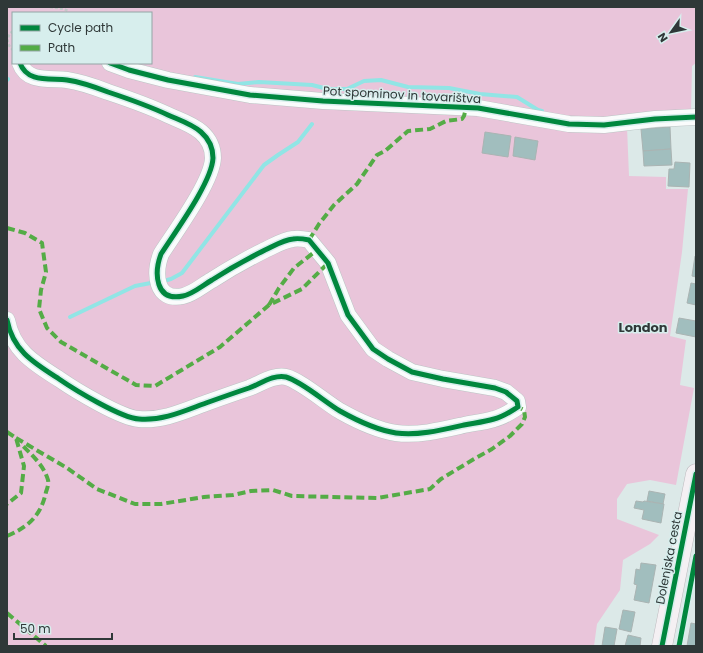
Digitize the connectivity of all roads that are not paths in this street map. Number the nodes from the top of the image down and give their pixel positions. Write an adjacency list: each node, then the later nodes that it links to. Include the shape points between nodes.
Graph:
1 (20, 64): 4 (street, via 26,74 35,77 68,80 142,103 189,124 209,141 213,160 209,176 157,263 158,285 165,293 174,297 184,296 239,263 280,243 294,239 309,240 328,263 348,315 373,349 412,372 506,392 516,401 518,407 494,420 411,434 394,432 370,425 340,411 285,377 271,378 173,415 138,420 72,388 33,362 13,340)
2 (113, 64): 3 (street, Pot spominov in tovarištva, via 168,80 250,95 478,108 569,124 604,125)
3 (696, 117)
4 (7, 320)
5 (696, 474): 6 (main road, Dolenjska cesta)
6 (662, 646)

